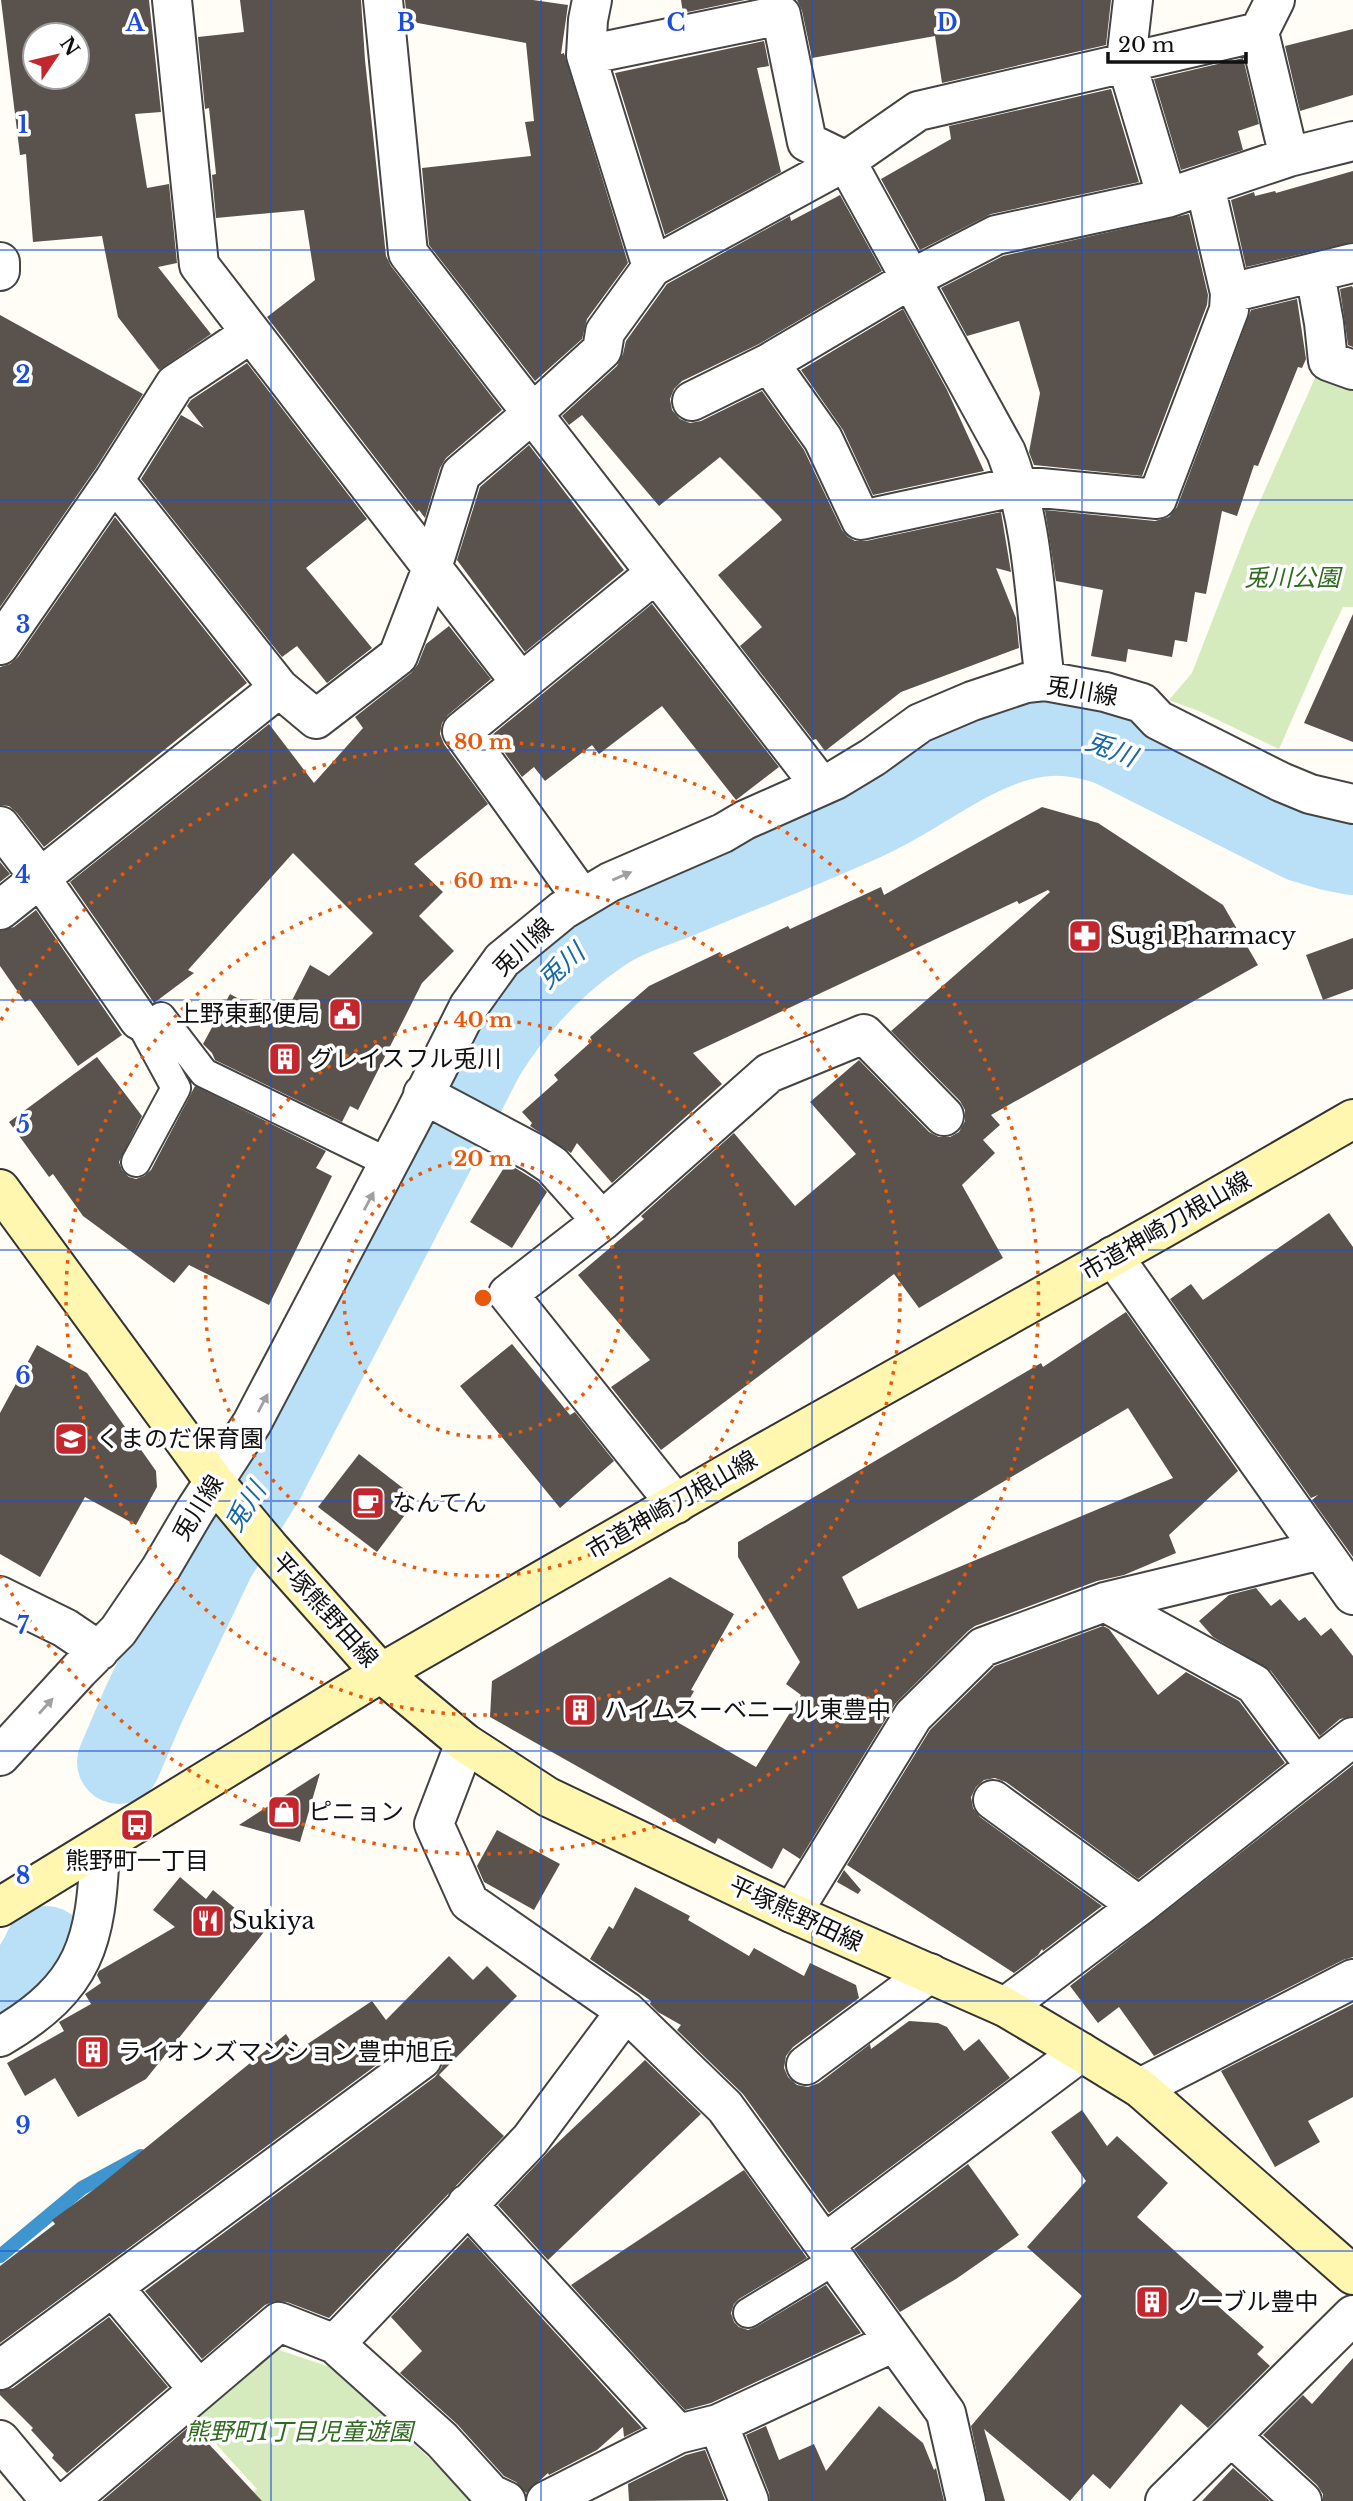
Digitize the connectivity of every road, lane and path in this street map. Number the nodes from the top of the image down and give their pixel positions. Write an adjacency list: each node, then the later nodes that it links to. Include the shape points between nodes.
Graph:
1 (172, 0): 20 (street, via 200,265)
2 (383, 0): 24 (street, via 408,253)
3 (592, 0): 6 (street)
4 (1133, 0): 7 (street)
5 (1267, 16): 7 (street); 9 (street)
6 (586, 55): 10 (street, via 781,15 807,142); 15 (street)
7 (1126, 61): 10 (street, via 918,111); 12 (street)
8 (1353, 141): 9 (street)
9 (1289, 157): 11 (street)
10 (846, 161): 15 (street); 18 (street)
11 (1205, 186): 12 (street); 19 (street)
12 (1167, 198): 18 (street, via 996,235)
13 (0, 262): 16 (street)
14 (1353, 263): 17 (street)
15 (652, 267): 24 (street, via 605,332 602,350)
16 (0, 271)
17 (1315, 273): 19 (street); 22 (street, via 1328,361)
18 (911, 279): 21 (street); 26 (street, via 1006,452)
19 (1230, 293): 26 (street, via 1229,310 1157,499)
20 (250, 334): 25 (street, via 175,384); 27 (street)
21 (769, 363): 23 (street); 26 (street, via 823,439 861,520)
22 (1353, 370)
23 (692, 401)
24 (533, 412): 27 (street, via 461,474); 28 (street)
25 (114, 480): 29 (street); 32 (street)
26 (1019, 486): 30 (street)
27 (432, 568): 31 (street); 32 (street, via 398,656 316,719)
28 (656, 573): 31 (street); 33 (street)
29 (0, 645)
30 (1045, 681): 33 (street, 兎川線, via 1010,688 920,723); 34 (street, 兎川線, via 1142,703 1158,720 1281,782)
31 (521, 683): 37 (street, via 461,731)
32 (279, 688): 36 (street)
33 (821, 786): 37 (street, 兎川線, one-way to 33)
34 (1353, 804)
35 (0, 826): 36 (street)
36 (41, 879): 38 (street); 39 (street)
37 (582, 898): 40 (street, 兎川線, via 502,960 469,1006)
38 (0, 910)
39 (150, 1018): 43 (lane, via 176,1088); 44 (lane, via 204,1073)
40 (432, 1099): 44 (street, 兎川線); 46 (street, via 552,1165)
41 (944, 1116): 46 (street, via 864,1034 769,1073)
42 (1353, 1119): 47 (street, 市道神崎刀根山線)
43 (136, 1162)
44 (389, 1163): 48 (street, 兎川線, one-way to 44)
45 (0, 1189): 48 (street)
46 (602, 1221): 49 (street, via 508,1294)
47 (1113, 1256): 49 (street, 市道神崎刀根山線); 50 (street)
48 (220, 1489): 54 (street, 兎川線); 55 (street, 平塚熊野田線)
49 (676, 1504): 55 (street, 市道神崎刀根山線)
50 (1321, 1550): 51 (street); 53 (street)
51 (1353, 1595)
52 (0, 1596): 54 (street, via 65,1628)
53 (1105, 1602): 59 (street, via 1254,1684); 64 (street, via 983,1647 921,1708)
54 (99, 1651): 58 (street, 兎川線, one-way to 54)
55 (381, 1673): 57 (street, 平塚熊野田線); 61 (street, 市道神崎刀根山線)
56 (1353, 1737): 59 (street)
57 (465, 1742): 64 (street, 平塚熊野田線, via 548,1797); 68 (street, via 434,1824 469,1902)
58 (0, 1756)
59 (1315, 1766): 62 (street)
60 (993, 1800): 62 (street)
61 (100, 1847): 63 (street, 市道神崎刀根山線); 69 (street, via 94,1914 73,1977 40,2011)
62 (1139, 1906): 67 (street)
63 (0, 1907)
64 (792, 1913): 65 (street, 平塚熊野田線)
65 (930, 1973): 67 (street, 平塚熊野田線); 72 (street)
66 (1353, 1979): 73 (street)
67 (1005, 2007): 70 (street, 平塚熊野田線)
68 (626, 2011): 74 (street, via 530,2140); 75 (street, via 725,2107)
69 (0, 2037)
70 (1081, 2052): 73 (street, 平塚熊野田線); 75 (street)
71 (422, 2059): 77 (street)
72 (806, 2065)
73 (1140, 2088): 76 (street, 平塚熊野田線)
74 (467, 2204): 81 (street); 85 (street)
75 (829, 2252): 78 (lane); 80 (street)
76 (1353, 2275)
77 (113, 2287): 82 (street); 83 (street)
78 (748, 2313)
79 (1353, 2315): 86 (street)
80 (894, 2342): 84 (street); 93 (street, via 946,2413)
81 (335, 2344): 83 (street, via 279,2322); 90 (street, via 442,2440 491,2494)
82 (0, 2371)
83 (198, 2389): 89 (street)
84 (718, 2424): 85 (street); 92 (street)
85 (678, 2434): 88 (street)
86 (1231, 2436): 94 (street); 95 (street)
87 (0, 2440): 89 (street)
88 (604, 2487): 91 (street)
89 (50, 2499)
90 (506, 2501)
91 (546, 2501)
92 (749, 2501)
93 (967, 2501)
94 (1165, 2501)
95 (1302, 2501)

